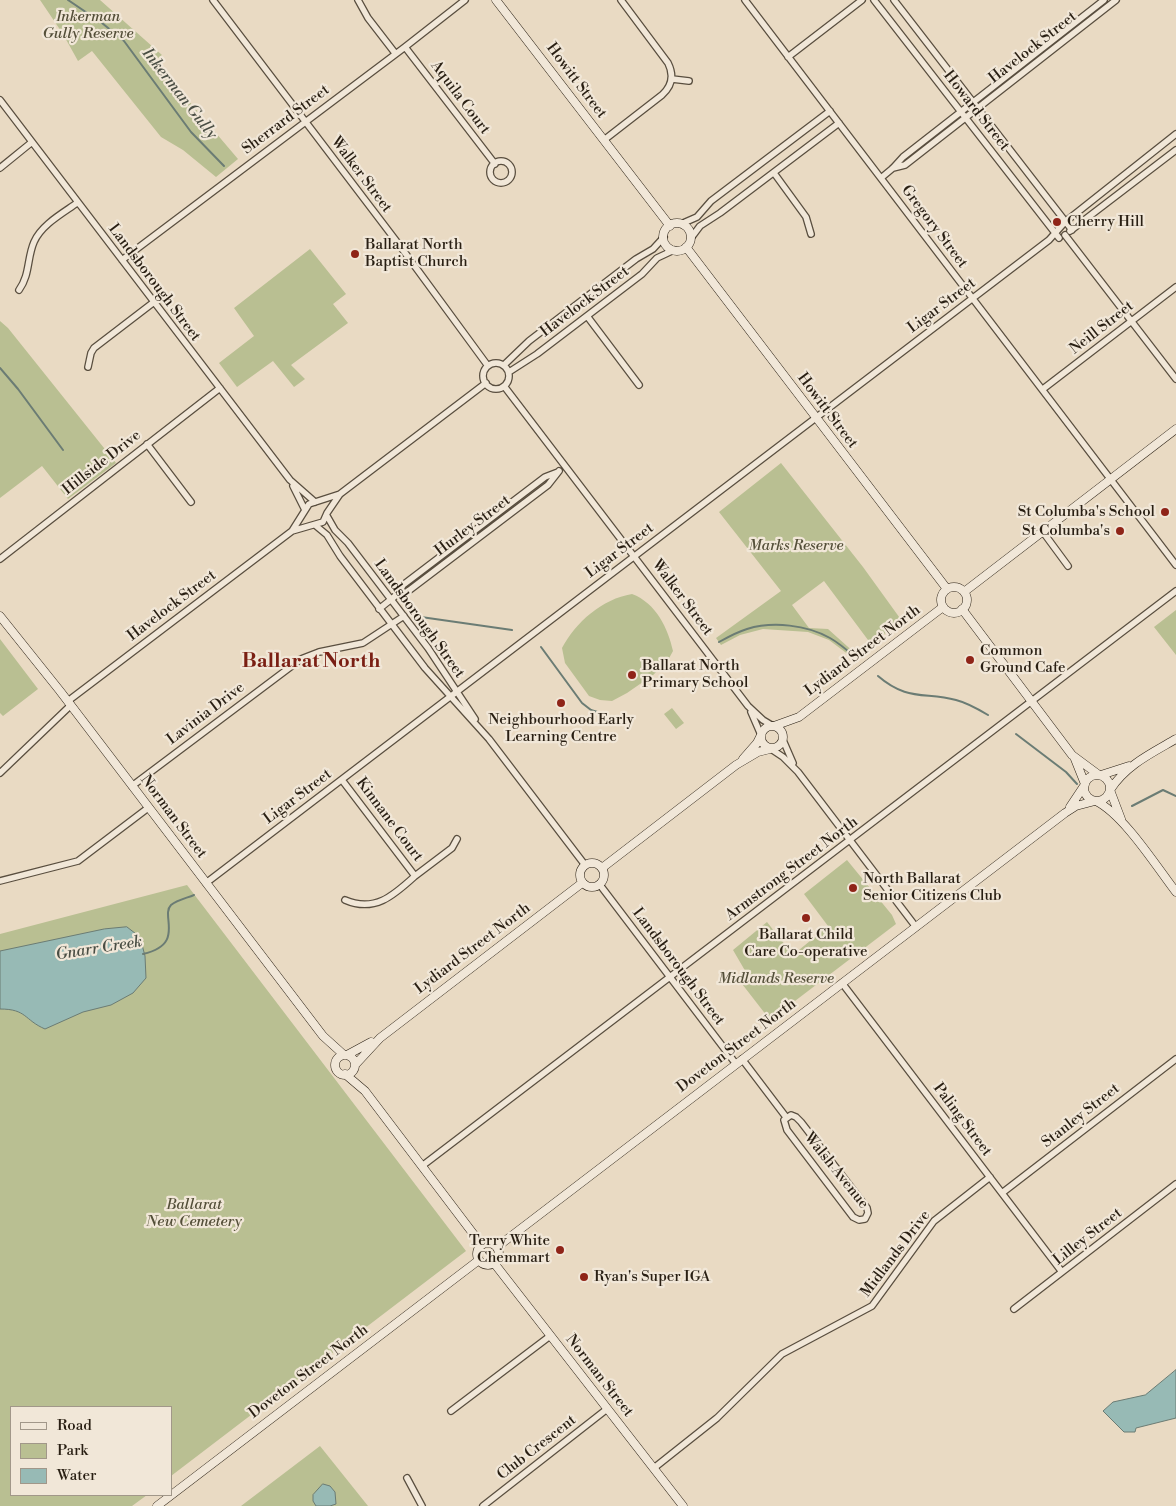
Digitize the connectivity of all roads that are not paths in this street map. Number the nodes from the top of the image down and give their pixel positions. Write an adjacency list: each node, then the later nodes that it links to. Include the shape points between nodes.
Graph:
1 (212, 0): 21 (street, Walker Street)
2 (358, 0): 13 (street)
3 (465, 0): 12 (street, Sherrard Street)
4 (496, 0): 25 (street, Howitt Street)
5 (621, 0): 15 (street, via 667,61)
6 (745, 0): 14 (street, Gregory Street)
7 (862, 0): 14 (street)
8 (874, 0): 20 (street, Howard Street)
9 (894, 0): 18 (street, Howard Street)
10 (1104, 0): 18 (street, Havelock Street)
11 (1116, 0): 18 (street, Havelock Street)
12 (405, 47): 13 (street, Sherrard Street); 28 (street, Aquila Court)
13 (396, 54): 21 (street, Sherrard Street)
14 (788, 57): 19 (street, Gregory Street)
15 (672, 79): 16 (street); 25 (street, via 662,95)
16 (689, 81)
17 (0, 100): 26 (street, Landsborough Street)
18 (975, 105): 20 (street, Havelock Street); 35 (street, Howard Street)
19 (830, 111): 22 (street, Gregory Street); 36 (street, via 710,203 697,217)
20 (963, 114): 31 (street, Havelock Street, via 904,165); 39 (street, Howard Street)
21 (305, 122): 47 (street, Sherrard Street); 55 (street, Walker Street)
22 (839, 123): 30 (street); 31 (street, Gregory Street)
23 (1176, 134): 24 (street, Ligar Street)
24 (1170, 139): 27 (street); 32 (street, Ligar Street)
25 (604, 140): 37 (street, Howitt Street)
26 (32, 142): 29 (street); 33 (street, Landsborough Street)
27 (1176, 149): 34 (street, Ligar Street)
28 (495, 164)
29 (0, 168)
30 (774, 173): 40 (street, via 806,217); 43 (street, via 700,226)
31 (881, 178): 50 (street, Gregory Street)
32 (1091, 201): 34 (street); 35 (street, Ligar Street)
33 (78, 203): 47 (street, Landsborough Street); 49 (street, via 38,235 27,276)
34 (1098, 210): 38 (street, Ligar Street)
35 (1065, 222): 38 (street, Howard Street); 39 (street, Ligar Street)
36 (681, 224): 37 (street); 43 (street, via 688,228)
37 (670, 226): 42 (street)
38 (1072, 230): 41 (street, Ligar Street)
39 (1055, 232): 41 (street, Howard Street); 44 (street, Ligar Street)
40 (812, 234)
41 (1062, 236): 44 (street, Ligar Street); 53 (street, Howard Street)
42 (664, 237): 46 (street); 54 (street, Havelock Street, via 654,248 529,340)
43 (691, 238): 45 (street)
44 (1049, 240): 50 (street, Ligar Street)
45 (686, 247): 46 (street); 64 (street, Howitt Street)
46 (674, 250): 52 (street, Havelock Street, via 657,258 642,274)
47 (122, 260): 51 (street, Landsborough Street)
48 (1176, 287): 53 (street, Neill Street)
49 (19, 290)
50 (973, 298): 63 (street, Gregory Street); 64 (street, Ligar Street)
51 (154, 302): 56 (street, via 94,348); 62 (street, Landsborough Street)
52 (587, 316): 57 (street, Havelock Street); 60 (street)
53 (1131, 321): 58 (street, Howard Street); 63 (street, Neill Street)
54 (504, 365): 55 (street); 57 (street)
55 (488, 366): 59 (street, via 484,376)
56 (88, 367)
57 (509, 372): 61 (street, via 509,380)
58 (1176, 379)
59 (486, 383): 61 (street, via 493,388); 70 (street)
60 (639, 385)
61 (504, 386): 67 (street, Walker Street)
62 (220, 388): 66 (street, Hillside Drive); 68 (street, Landsborough Street)
63 (1043, 389): 69 (street, Gregory Street)
64 (815, 418): 78 (street, Ligar Street); 82 (street, Howitt Street)
65 (1176, 430): 69 (street)
66 (147, 444): 71 (street); 79 (street, Hillside Drive)
67 (566, 466): 78 (street, Walker Street); 85 (street, Hurley Street, via 545,477 403,586)
68 (290, 480): 72 (street, Landsborough Street); 73 (street, Landsborough Street)
69 (1111, 480): 77 (street); 80 (street, Gregory Street)
70 (340, 494): 72 (street); 74 (street)
71 (191, 502)
72 (316, 502): 73 (street, via 309,504); 74 (street, via 323,505)
73 (305, 511): 75 (street, via 306,518); 76 (street, Havelock Street)
74 (326, 515): 75 (street, via 323,522); 85 (street, Landsborough Street)
75 (314, 524): 76 (street, Havelock Street); 87 (street, Landsborough Street, via 327,535)
76 (292, 531): 95 (street, Havelock Street)
77 (1043, 532): 81 (street); 84 (street)
78 (634, 556): 92 (street, Ligar Street); 96 (street, Walker Street)
79 (0, 559)
80 (1176, 565)
81 (1068, 566)
82 (947, 589): 84 (street, via 958,588); 86 (street, via 942,596)
83 (1176, 591): 94 (street, Armstrong Street North)
84 (964, 592): 88 (street, via 966,601)
85 (391, 599): 87 (street, Hurley Street); 90 (street, Landsborough Street)
86 (943, 607): 88 (street, via 953,612); 97 (street, Lydiard Street North)
87 (379, 608): 91 (street, Landsborough Street)
88 (962, 609): 94 (street)
89 (0, 616): 95 (street, Norman Street)
90 (404, 616): 91 (street, Lavinia Drive); 92 (street, Landsborough Street)
91 (391, 625): 93 (street, Landsborough Street); 112 (street, Lavinia Drive, via 363,643 301,659)
92 (457, 692): 93 (street, Ligar Street); 100 (street, Landsborough Street)
93 (450, 697): 100 (street, Landsborough Street); 110 (street, Ligar Street)
94 (1032, 701): 104 (street); 119 (street, Armstrong Street North)
95 (69, 703): 108 (street, Havelock Street); 112 (street, Norman Street)
96 (748, 706): 98 (street, Walker Street); 99 (street, Walker Street)
97 (799, 717): 98 (street, Lydiard Street North); 101 (street, Lydiard Street North)
98 (774, 726): 99 (street, via 766,728); 101 (street)
99 (761, 735): 103 (street, via 763,744); 106 (street)
100 (488, 739): 120 (street, Landsborough Street)
101 (784, 739): 103 (street, via 779,747); 107 (street)
102 (1176, 739): 105 (street)
103 (771, 749): 106 (street, via 760,751); 107 (street)
104 (1072, 755): 109 (street); 111 (street)
105 (1134, 764): 109 (street); 113 (street)
106 (736, 765): 121 (street)
107 (798, 772): 119 (street)
108 (0, 773)
109 (1100, 775): 111 (street, via 1090,777); 113 (street, via 1108,781)
110 (342, 780): 122 (street, Kinnane Court); 124 (street, Ligar Street)
111 (1085, 785): 114 (street, via 1087,796); 116 (street, Doveton Street North)
112 (132, 786): 115 (street, Norman Street)
113 (1110, 790): 114 (street, via 1105,798); 117 (street)
114 (1095, 801): 116 (street, Doveton Street North); 117 (street)
115 (148, 808): 123 (street, via 78,861); 124 (street, Norman Street)
116 (1065, 812): 129 (street, Doveton Street North)
117 (1123, 823): 127 (street)
118 (457, 839): 122 (street, Kinnane Court, via 452,848)
119 (849, 840): 129 (street); 130 (street, Armstrong Street North)
120 (585, 865): 121 (street, via 593,863); 125 (street, via 580,873)
121 (602, 868): 126 (street, via 604,877)
122 (415, 876): 128 (street, Kinnane Court, via 386,899 375,903 363,906)
123 (0, 881)
124 (206, 883): 132 (street, Norman Street)
125 (582, 883): 126 (street, via 592,888); 133 (street, Lydiard Street North)
126 (600, 885): 130 (street, Landsborough Street)
127 (1176, 892)
128 (345, 900)
129 (916, 927): 131 (street, Doveton Street North)
130 (670, 977): 137 (street, Landsborough Street); 142 (street, Armstrong Street North)
131 (842, 983): 137 (street, Doveton Street North); 143 (street, Paling Street)
132 (323, 1036): 134 (street, Norman Street); 136 (street, Norman Street)
133 (380, 1038): 134 (street, Lydiard Street North); 138 (street, Lydiard Street North)
134 (345, 1055): 136 (street); 138 (street, via 353,1058)
135 (1176, 1059): 145 (street, Stanley Street)
136 (336, 1061): 139 (street, via 337,1071)
137 (739, 1061): 141 (street, Walsh Avenue); 147 (street, Doveton Street North)
138 (354, 1067): 139 (street, via 350,1073); 140 (street)
139 (344, 1074): 140 (street)
140 (365, 1092): 142 (street)
141 (786, 1117): 141 (street, Walsh Avenue, via 791,1115 798,1119 867,1208 865,1219 854,1217 787,1130)
142 (422, 1166): 146 (street)
143 (990, 1177): 145 (street, Paling Street); 155 (street, Midlands Drive, via 934,1221 872,1306 782,1354 718,1418)
144 (1176, 1184): 150 (street, Lilley Street)
145 (1002, 1193): 150 (street, Paling Street)
146 (482, 1244): 147 (street, via 488,1242); 148 (street, via 476,1253)
147 (497, 1247): 149 (street, via 499,1258)
148 (478, 1260): 149 (street, via 488,1265); 157 (street, Doveton Street North)
149 (494, 1263): 152 (street, Norman Street)
150 (1062, 1272): 151 (street, Lilley Street)
151 (1014, 1309)
152 (550, 1336): 153 (street, Norman Street); 154 (street)
153 (608, 1409): 155 (street, Norman Street); 162 (street, Club Crescent)
154 (451, 1411)
155 (654, 1468): 159 (street, Norman Street)
156 (407, 1478): 161 (street)
157 (172, 1495)
158 (170, 1496): 160 (street, Doveton Street North)
159 (679, 1505)
160 (157, 1506)
161 (422, 1506)
162 (483, 1506)

